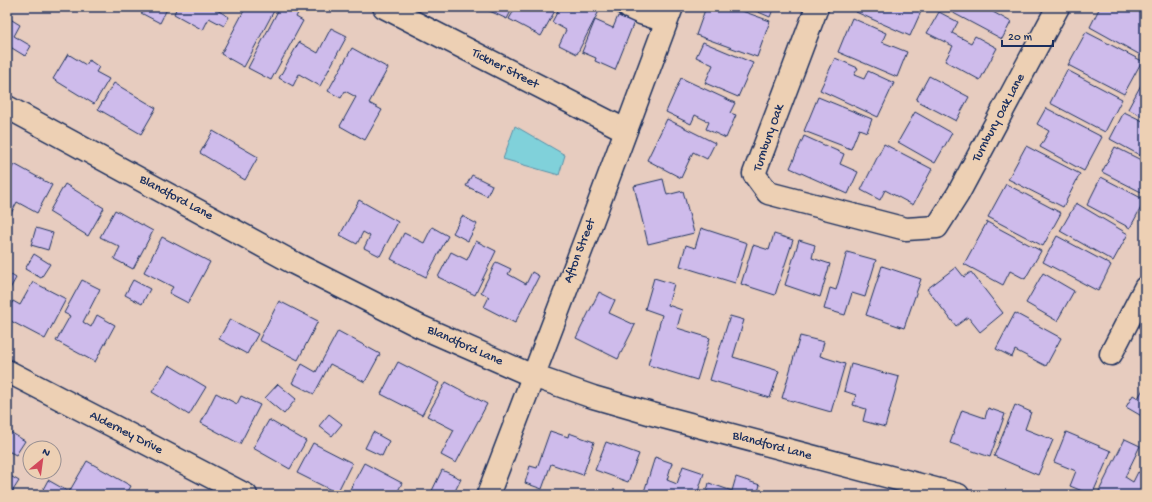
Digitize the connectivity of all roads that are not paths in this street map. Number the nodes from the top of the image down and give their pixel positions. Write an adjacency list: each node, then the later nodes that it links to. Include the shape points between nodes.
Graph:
1 (384, 7): 7 (street, Tickner Street)
2 (628, 7): 5 (street, via 641,13)
3 (817, 7): 8 (street, Turnbury Oak, via 754,174 768,193 906,229)
4 (1058, 7): 8 (street, Turnbury Oak Lane, via 958,194)
5 (669, 14): 7 (street, Afton Street)
6 (7, 107): 12 (street, Blandford Lane, via 294,263 419,326)
7 (625, 130): 12 (street, Afton Street)
8 (937, 227)
9 (1145, 288): 10 (street)
10 (1111, 354)
11 (7, 371): 13 (street, Alderney Drive)
12 (533, 376): 14 (street, Afton Street); 15 (street, Blandford Lane, via 652,414)
13 (246, 495)
14 (488, 495)
15 (958, 495)

